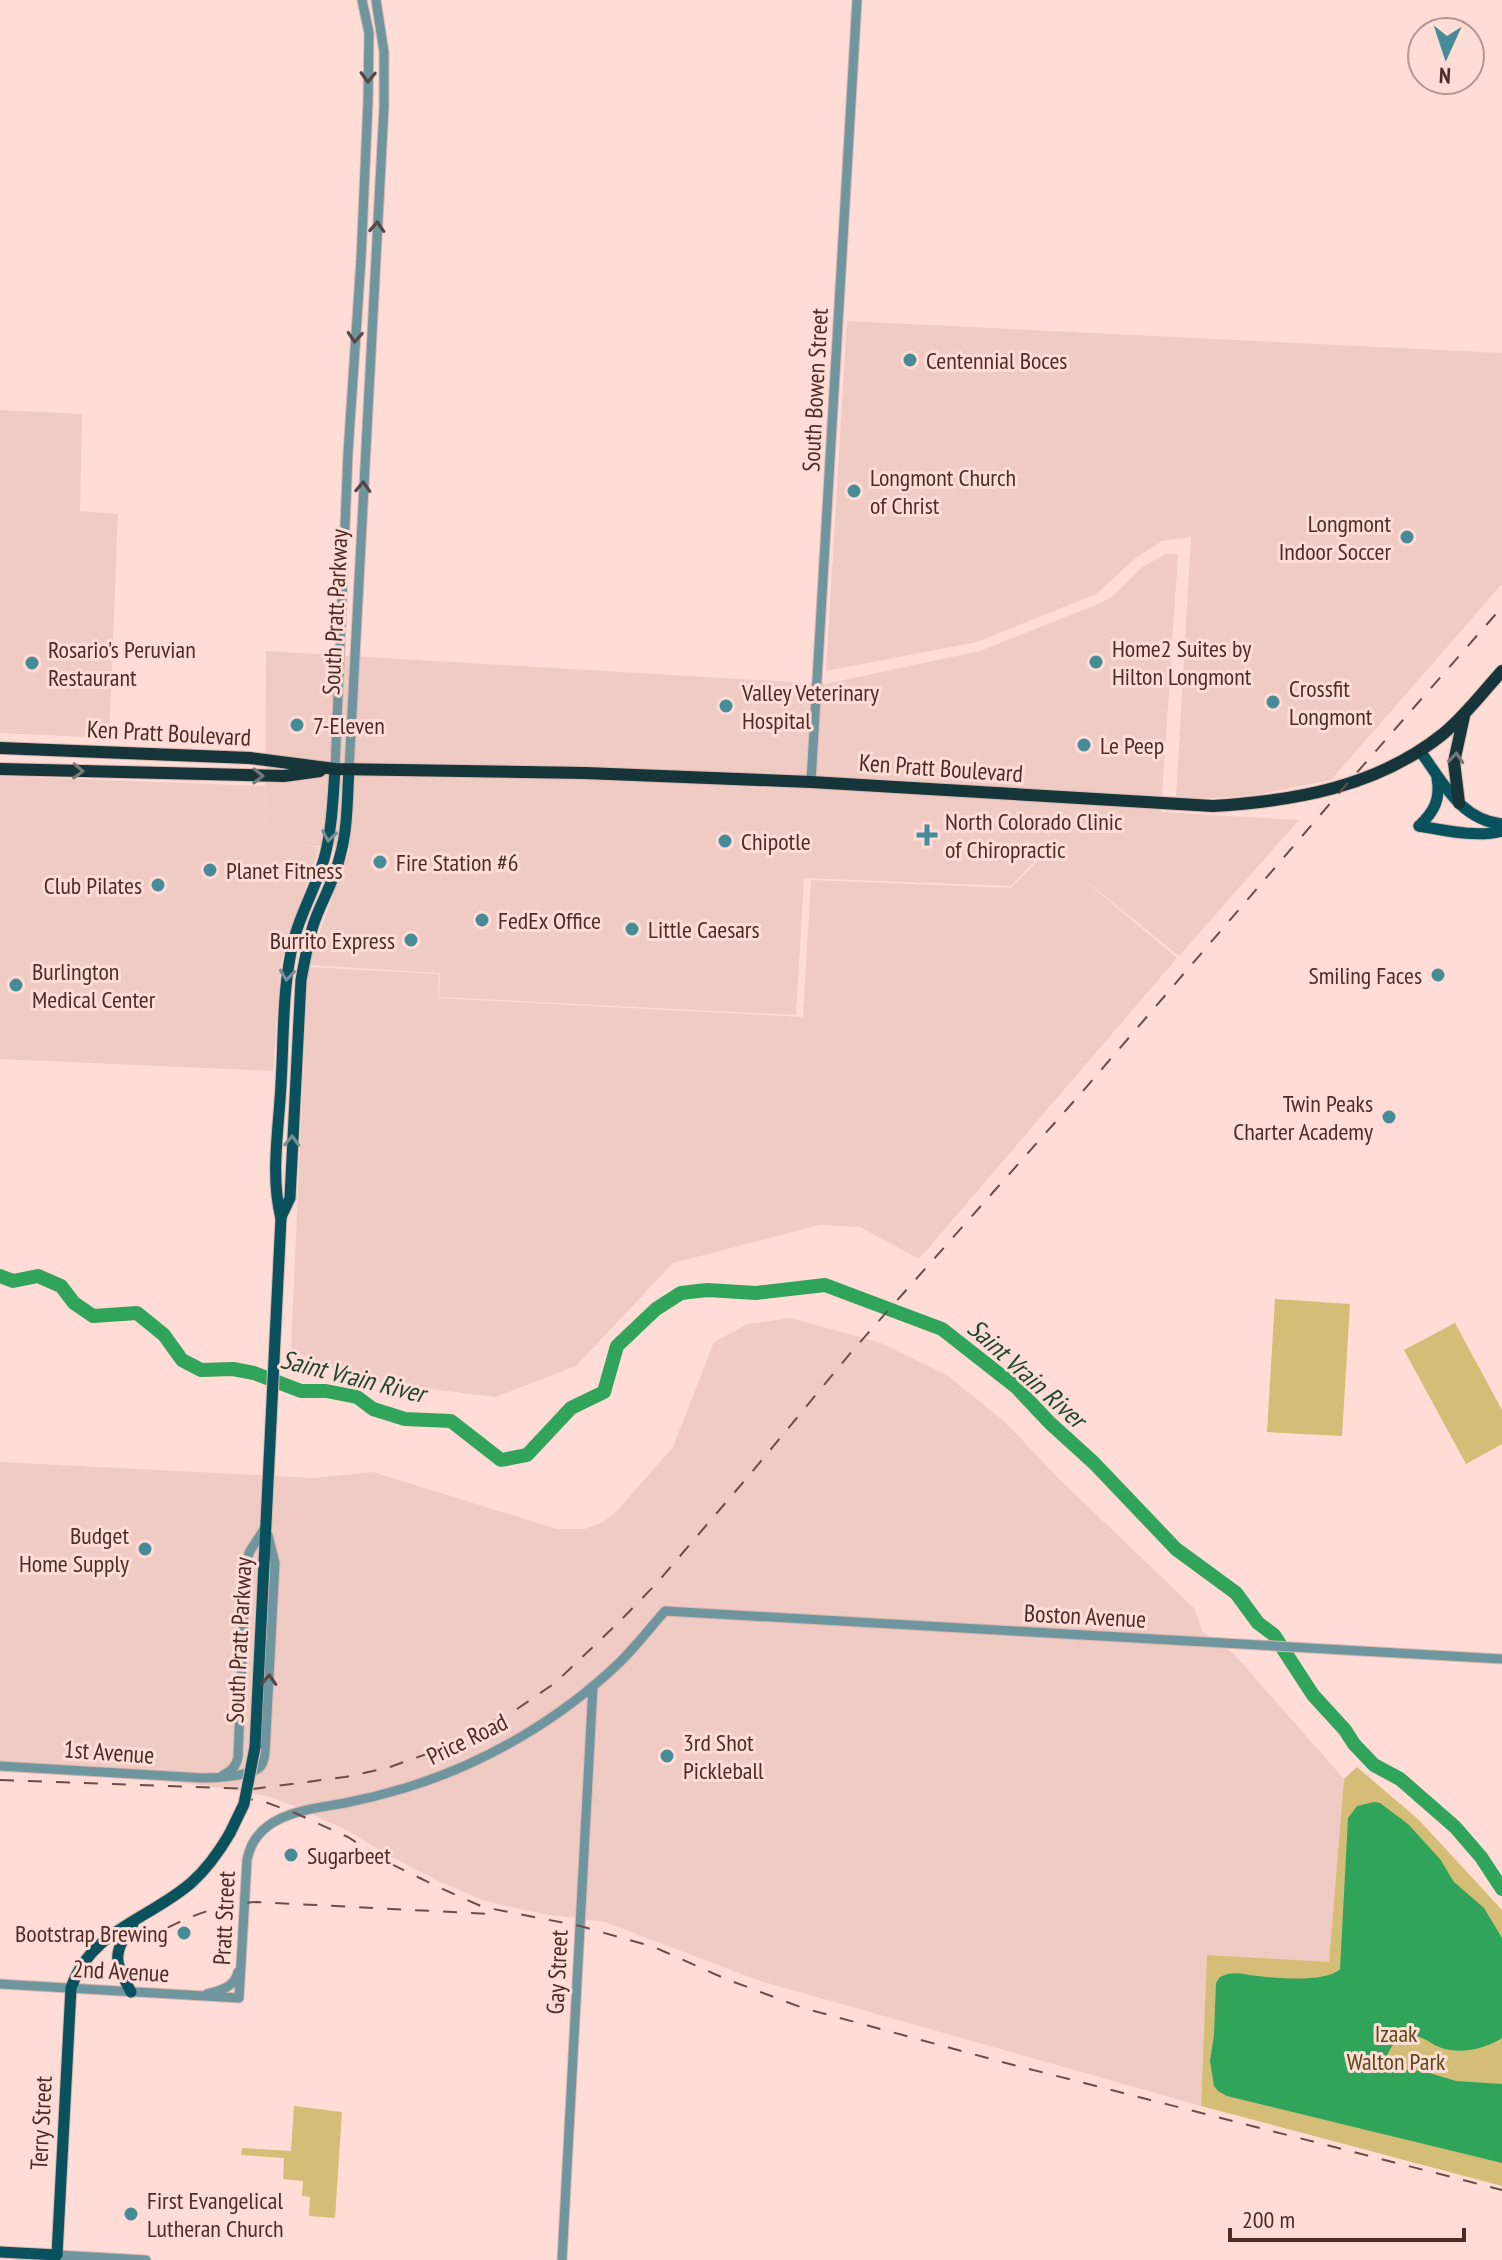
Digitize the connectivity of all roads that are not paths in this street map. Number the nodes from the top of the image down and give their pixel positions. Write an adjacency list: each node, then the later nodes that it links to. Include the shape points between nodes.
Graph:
1 (362, 0): 9 (street, South Pratt Parkway, one-way to 9, via 369,33 368,102)
2 (376, 0): 10 (street, South Pratt Parkway, one-way to 2, via 384,107 384,52)
3 (857, 0): 12 (street, South Bowen Street)
4 (1502, 671): 5 (highway, Ken Pratt Boulevard)
5 (1465, 713): 7 (highway, Ken Pratt Boulevard); 13 (highway, one-way to 5, via 1454,762)
6 (0, 748): 9 (highway, Ken Pratt Boulevard, via 250,758)
7 (1420, 751): 11 (main road); 12 (highway, Ken Pratt Boulevard, via 1379,774 1330,789 1213,806)
8 (0, 769): 9 (highway, Ken Pratt Boulevard, one-way to 9, via 268,776)
9 (335, 769): 10 (highway, Ken Pratt Boulevard); 16 (main road, South Pratt Parkway, one-way to 16, via 329,840 288,966 277,1148)
10 (349, 770): 12 (highway, Ken Pratt Boulevard); 16 (main road, South Pratt Parkway, one-way to 10, via 290,1198 301,980 315,919 342,852)
11 (1437, 774): 13 (main road); 15 (main road, via 1437,803 1419,826)
12 (811, 782)
13 (1459, 803): 14 (main road, via 1473,816)
14 (1502, 824)
15 (1502, 831)
16 (281, 1218): 17 (main road, South Pratt Parkway)
17 (266, 1526): 22 (street, via 246,1561 237,1764); 22 (street, 1st Avenue, one-way to 17, via 254,1771 265,1753 275,1563); 24 (main road, South Pratt Parkway, bridge, via 255,1747 244,1804 204,1871)
18 (665, 1611): 19 (street, Boston Avenue); 20 (street, Price Road)
19 (1502, 1659)
20 (593, 1686): 23 (street, Price Road, via 472,1762 404,1789 281,1818); 34 (street, Gay Street)
21 (0, 1766): 22 (street, 1st Avenue)
22 (216, 1778)
23 (254, 1841): 25 (street, Pratt Street, via 247,1860)
24 (136, 1920): 27 (main road, South Pratt Parkway, via 94,1949); 28 (main road, via 118,1955 119,1970)
25 (242, 1957): 29 (street, via 231,1985); 30 (street, Pratt Street)
26 (0, 1984): 27 (street, 2nd Avenue)
27 (71, 1988): 28 (street, 2nd Avenue); 32 (main road, Terry Street)
28 (131, 1992): 29 (street, 2nd Avenue)
29 (198, 1996): 30 (street, 2nd Avenue)
30 (239, 1998)
31 (0, 2252): 32 (main road)
32 (57, 2258): 33 (street)
33 (146, 2260)
34 (562, 2260)

